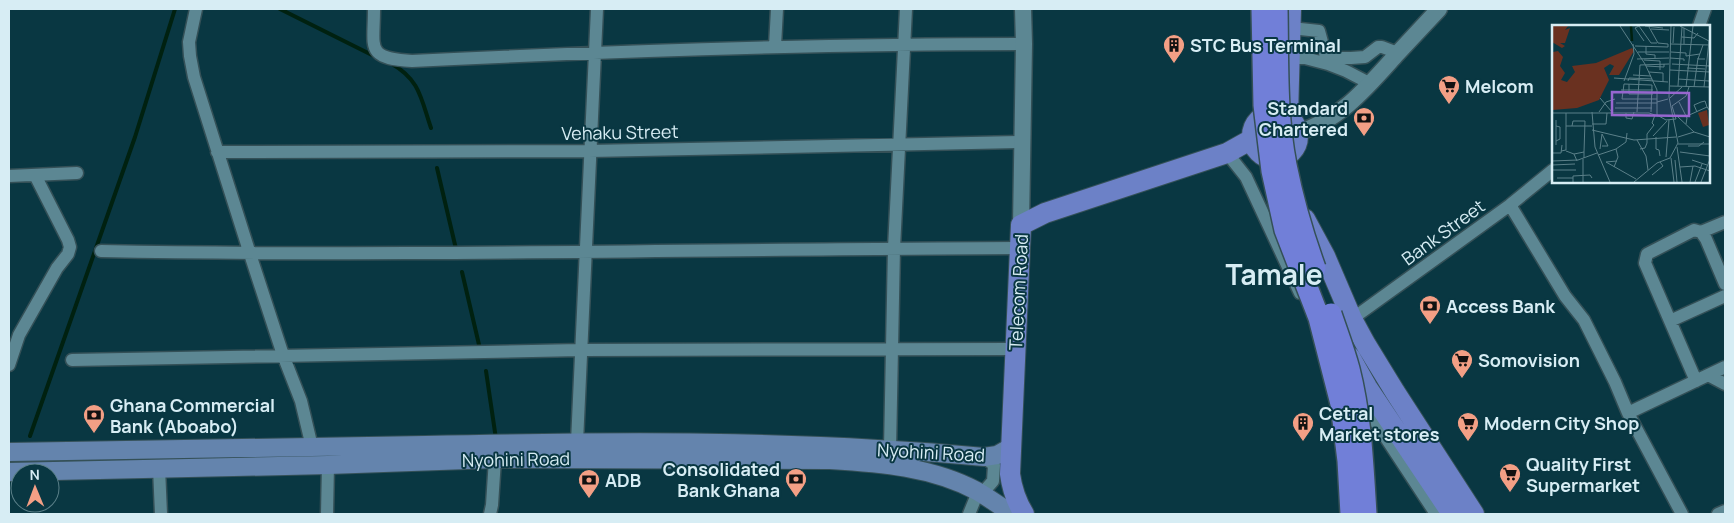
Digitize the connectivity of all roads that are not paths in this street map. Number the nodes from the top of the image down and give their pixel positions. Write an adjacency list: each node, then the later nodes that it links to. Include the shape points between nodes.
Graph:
1 (196, 9): 27 (street, via 189,42 190,56)
2 (374, 9): 17 (street, via 374,47 384,58 412,61)
3 (597, 9): 17 (street)
4 (777, 9): 16 (street)
5 (906, 9): 14 (street)
6 (1023, 9): 15 (street)
7 (1253, 9): 23 (main road)
8 (1262, 9): 77 (highway, bridge, via 1264,105 1272,172 1285,230 1319,318 1341,404)
9 (1277, 9): 78 (highway, bridge, via 1279,103 1286,164 1303,233 1349,369 1357,411)
10 (1439, 9): 18 (street)
11 (1705, 9): 13 (street)
12 (1291, 19): 19 (main road); 20 (street, via 1319,31)
13 (1699, 25)
14 (905, 44): 15 (street); 16 (street); 25 (street)
15 (1024, 44): 24 (street)
16 (775, 46): 17 (street)
17 (595, 52): 26 (street)
18 (1398, 53): 20 (street, via 1382,47 1365,56); 21 (street)
19 (1291, 58): 20 (street); 22 (main road)
20 (1327, 61): 21 (street)
21 (1371, 84): 22 (street, via 1337,113 1311,129)
22 (1293, 124): 23 (main road, via 1277,113 1269,113); 29 (main road, via 1295,147)
23 (1257, 138): 28 (main road, Telecom Road); 29 (main road, via 1276,158); 80 (main road, via 1280,222 1300,269 1367,387)
24 (1023, 142): 25 (street, Vehaku Street); 36 (street)
25 (899, 146): 26 (street, Vehaku Street); 38 (street)
26 (590, 151): 27 (street, Vehaku Street); 41 (street)
27 (217, 152): 42 (street)
28 (1227, 153): 36 (main road, Telecom Road, via 1045,213); 79 (street, via 1246,177 1304,303 1346,377)
29 (1290, 153): 45 (main road, via 1303,213)
30 (1552, 171): 34 (street, Bank Street)
31 (77, 173): 32 (street)
32 (35, 175): 33 (street); 47 (street, via 70,247)
33 (9, 176)
34 (1510, 205): 45 (street, Bank Street); 58 (street, via 1565,296 1584,320)
35 (1725, 222): 37 (street)
36 (1021, 225): 39 (main road, Telecom Road)
37 (1701, 232): 43 (street); 46 (street, via 1694,230 1645,258)
38 (894, 248): 39 (street); 41 (street); 50 (street)
39 (1020, 248): 48 (main road, Telecom Road)
40 (101, 251): 42 (street)
41 (585, 252): 42 (street); 49 (street)
42 (250, 254): 51 (street)
43 (1725, 284)
44 (1725, 296): 46 (street)
45 (1352, 319): 81 (main road)
46 (1670, 321): 56 (street)
47 (14, 334): 53 (street)
48 (1015, 349): 50 (street); 61 (main road, Telecom Road)
49 (580, 350): 50 (street); 51 (street); 59 (street)
50 (892, 350): 62 (street)
51 (283, 355): 52 (street); 60 (street, via 304,411)
52 (72, 360)
53 (9, 365)
54 (1725, 367): 55 (street)
55 (1708, 375): 56 (street); 57 (street)
56 (1696, 381): 58 (street)
57 (1725, 384)
58 (1628, 413): 82 (street)
59 (577, 442): 60 (main road, Nyohini Road); 62 (main road, Nyohini Road, via 744,442)
60 (312, 447): 63 (main road, Nyohini Road)
61 (1011, 447): 64 (main road, Nyohini Road, via 997,455); 76 (main road, Telecom Road, via 1012,489)
62 (890, 449): 64 (main road, Nyohini Road)
63 (9, 452)
64 (984, 456): 69 (street, via 994,465 995,475 990,486)
65 (495, 459): 66 (main road, Nyohini Road); 69 (main road, Nyohini Road, via 881,463 926,472); 73 (street)
66 (328, 465): 67 (main road, Nyohini Road); 72 (street)
67 (159, 468): 68 (main road, Nyohini Road); 71 (street)
68 (9, 472)
69 (978, 492): 74 (street); 75 (main road, Nyohini Road)
70 (1725, 511): 83 (street)
71 (160, 514)
72 (328, 514)
73 (490, 514)
74 (969, 514)
75 (1013, 514)
76 (1024, 514)
77 (1351, 514)
78 (1366, 514)
79 (1436, 514)
80 (1452, 514)
81 (1474, 514)
82 (1682, 514)
83 (1718, 514)

